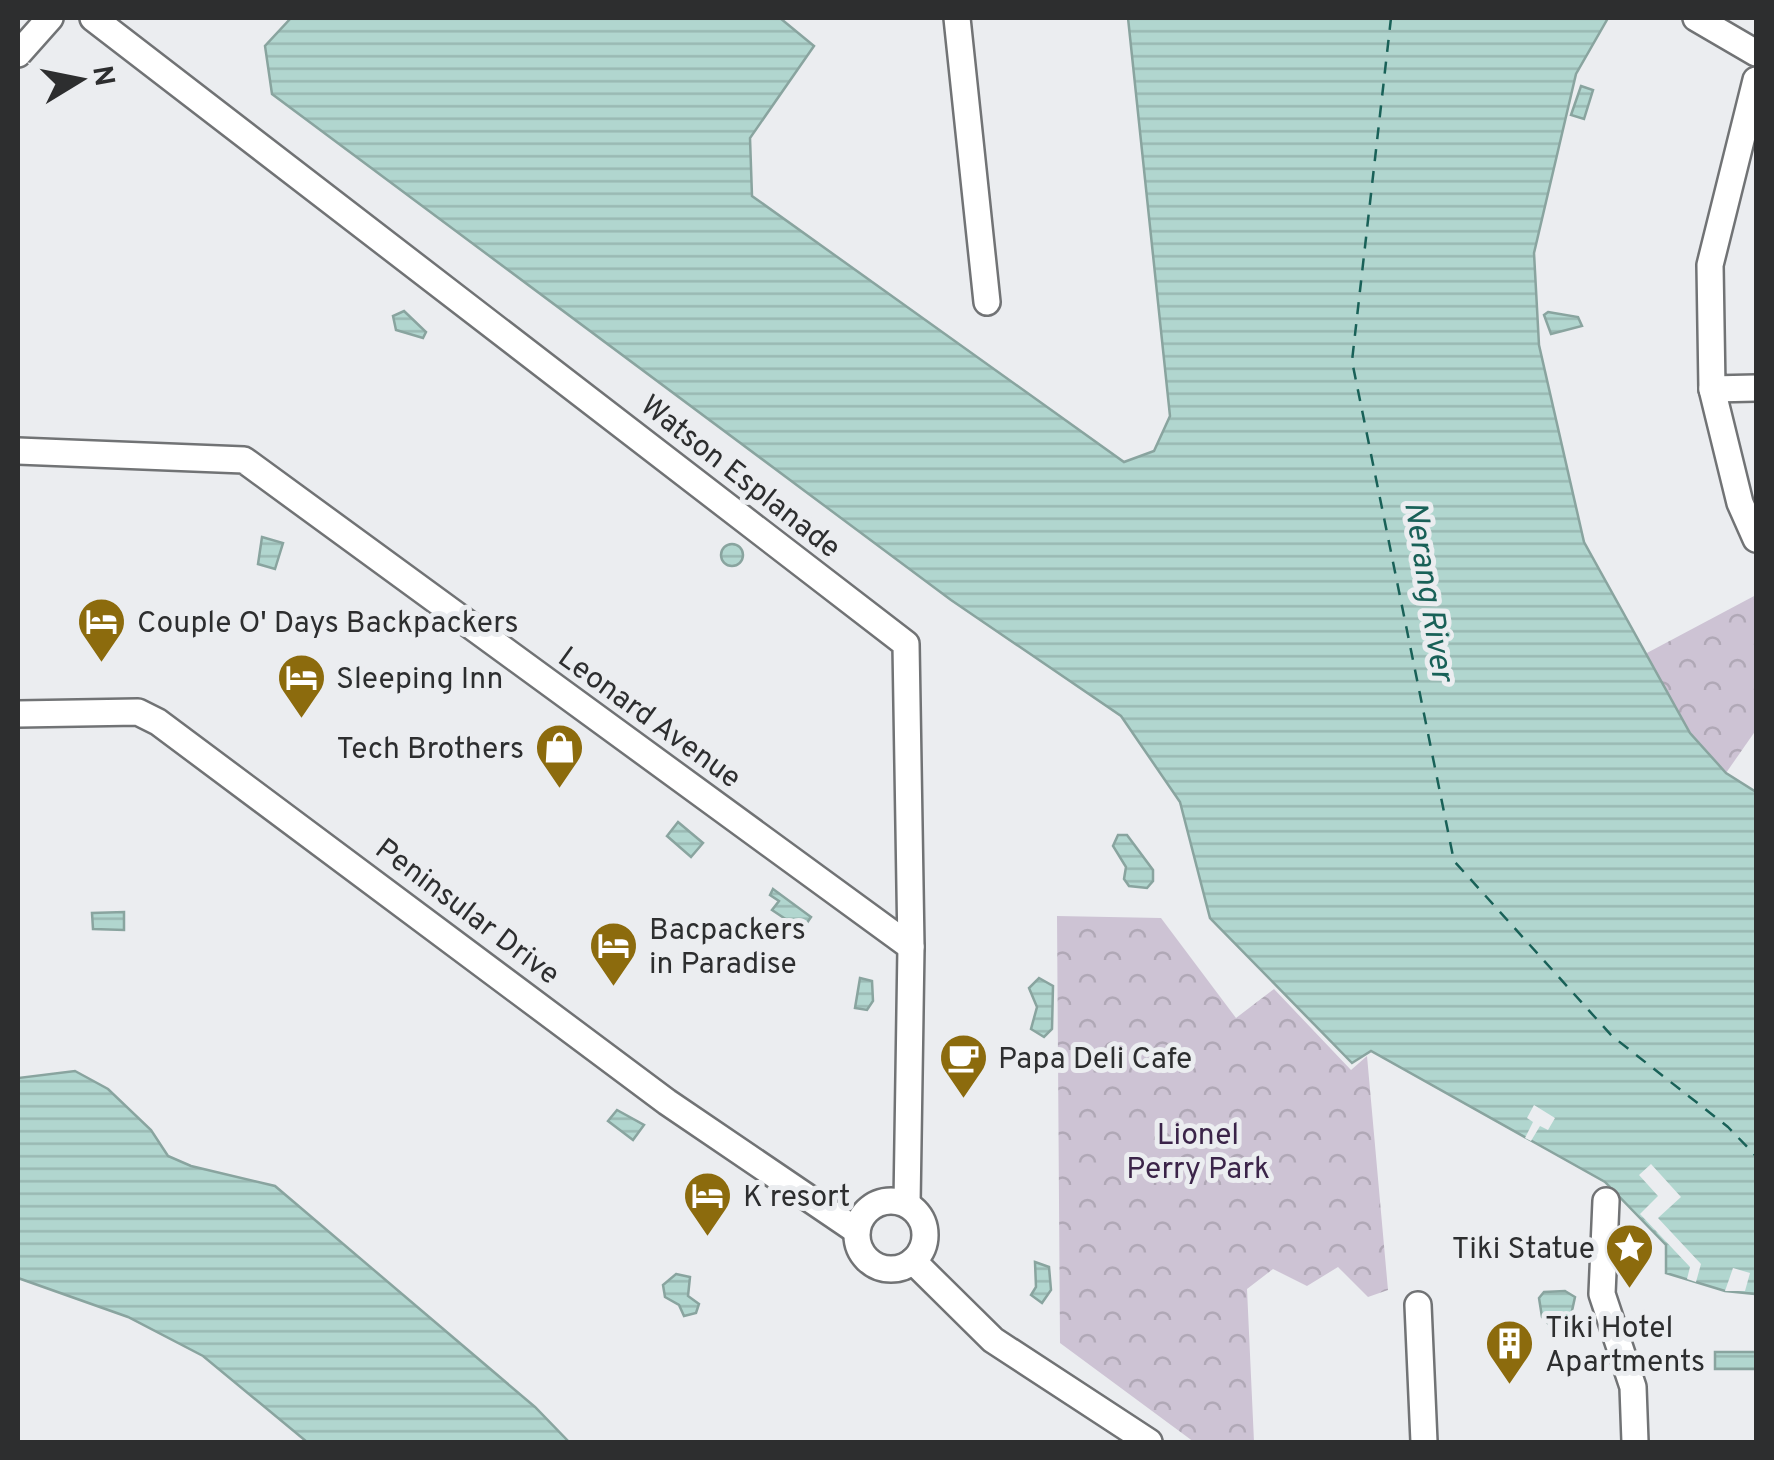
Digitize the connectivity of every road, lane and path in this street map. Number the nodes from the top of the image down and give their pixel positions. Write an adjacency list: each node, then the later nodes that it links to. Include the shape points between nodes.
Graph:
1 (50, 18): 6 (street)
2 (92, 18): 14 (street, Watson Esplanade, via 906,644)
3 (957, 18): 8 (street)
4 (1696, 18): 5 (street)
5 (1756, 53)
6 (18, 54)
7 (1756, 80): 9 (street, via 1710,266)
8 (987, 302)
9 (1712, 388): 10 (street); 12 (street, via 1740,503)
10 (1756, 388)
11 (18, 451): 14 (street, Leonard Avenue, via 244,460)
12 (1756, 539)
13 (18, 714): 17 (street, Peninsular Drive, via 138,712 158,722 667,1102)
14 (911, 946): 16 (street, Watson Esplanade)
15 (1606, 1202): 24 (street, via 1602,1294 1633,1387)
16 (908, 1204): 17 (street, via 880,1202 864,1213); 18 (street, via 925,1227 924,1246)
17 (857, 1231): 18 (street, via 874,1265 898,1269)
18 (913, 1262): 20 (street, via 993,1340)
19 (1418, 1305): 23 (street)
20 (1092, 1408): 21 (street); 22 (street)
21 (1128, 1442)
22 (1149, 1442)
23 (1424, 1442)
24 (1634, 1442)

